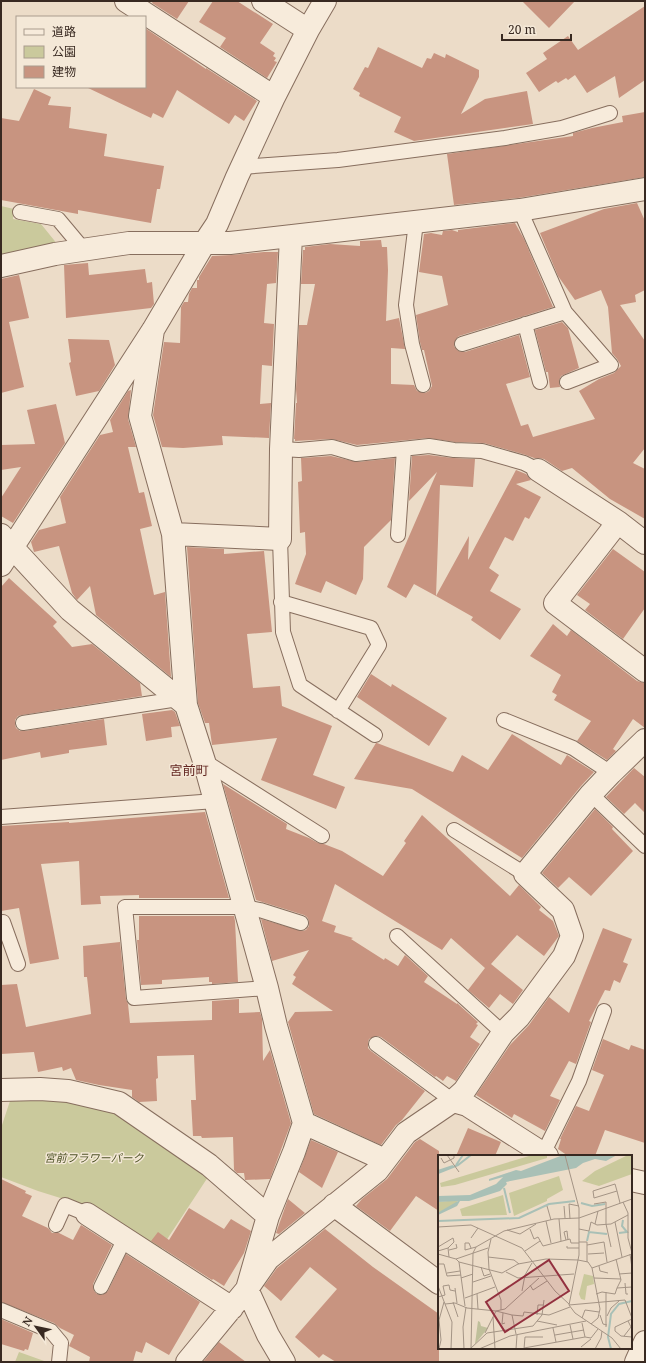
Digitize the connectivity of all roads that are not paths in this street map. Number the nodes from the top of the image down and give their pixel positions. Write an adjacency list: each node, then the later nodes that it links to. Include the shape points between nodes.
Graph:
1 (126, 1): 5 (street)
2 (263, 1): 4 (street)
3 (325, 1): 4 (street)
4 (308, 30): 5 (street)
5 (274, 96): 7 (street)
6 (610, 113): 7 (lane, via 562,128 505,138 338,160)
7 (242, 167): 13 (street, via 217,224)
8 (645, 189): 9 (street)
9 (520, 210): 11 (street); 16 (lane)
10 (20, 212): 14 (lane, via 58,219)
11 (416, 222): 12 (street); 22 (lane, via 406,306 412,344)
12 (291, 236): 13 (street, via 230,243); 23 (street)
13 (205, 242): 14 (street, via 129,243); 18 (street)
14 (84, 250): 15 (street)
15 (1, 266)
16 (565, 312): 17 (lane); 21 (lane, via 611,365)
17 (525, 324): 19 (lane); 20 (lane)
18 (153, 330): 27 (street, via 140,416); 31 (street)
19 (462, 344)
20 (540, 382)
21 (567, 382)
22 (423, 385)
23 (280, 449): 24 (lane, via 332,447 356,454); 29 (street)
24 (404, 449): 25 (lane, via 429,446 482,451 524,463); 28 (lane)
25 (538, 470): 26 (street)
26 (618, 522): 30 (street); 33 (street, via 555,603)
27 (173, 534): 29 (street); 34 (street)
28 (398, 535)
29 (280, 540): 32 (lane)
30 (645, 543)
31 (5, 550): 34 (street, via 70,610)
32 (281, 602): 35 (lane, via 283,632 300,685); 35 (lane, via 371,628 378,645)
33 (645, 671)
34 (182, 702): 37 (lane); 40 (street)
35 (338, 711): 38 (lane)
36 (504, 720): 41 (lane, via 572,748)
37 (23, 723)
38 (375, 735)
39 (645, 740): 41 (street)
40 (204, 761): 43 (street); 46 (lane)
41 (611, 772): 42 (street)
42 (591, 794): 47 (lane); 48 (street)
43 (215, 801): 44 (lane); 49 (street)
44 (1, 817)
45 (454, 830): 48 (lane)
46 (322, 836)
47 (645, 846)
48 (525, 874): 56 (street, via 563,910 572,936 564,956 519,1017)
49 (245, 907): 51 (lane); 54 (street); 54 (lane, via 125,907 134,998)
50 (1, 923): 53 (lane, via 3,922)
51 (301, 923)
52 (397, 936): 56 (lane)
53 (18, 964)
54 (267, 988): 60 (street)
55 (604, 1011): 61 (lane, via 579,1081)
56 (503, 1033): 59 (street, via 464,1092)
57 (376, 1044): 59 (lane)
58 (1, 1090): 67 (street, via 68,1091 119,1103 209,1165)
59 (453, 1101): 61 (street, via 467,1105); 62 (street, via 406,1133)
60 (304, 1122): 62 (street); 67 (street)
61 (545, 1155)
62 (385, 1160): 65 (street, via 377,1171)
63 (632, 1180): 64 (street)
64 (645, 1183)
65 (334, 1205): 70 (street); 72 (street, via 268,1259)
66 (87, 1214): 68 (lane, via 65,1205); 69 (street)
67 (268, 1216): 72 (street)
68 (56, 1225)
69 (125, 1238): 71 (lane); 73 (street)
70 (438, 1282)
71 (101, 1287)
72 (247, 1289): 73 (street); 77 (street, via 268,1335)
73 (232, 1308): 76 (street)
74 (1, 1310): 75 (lane, via 51,1331 61,1344)
75 (59, 1362)
76 (187, 1362)
77 (284, 1362)

